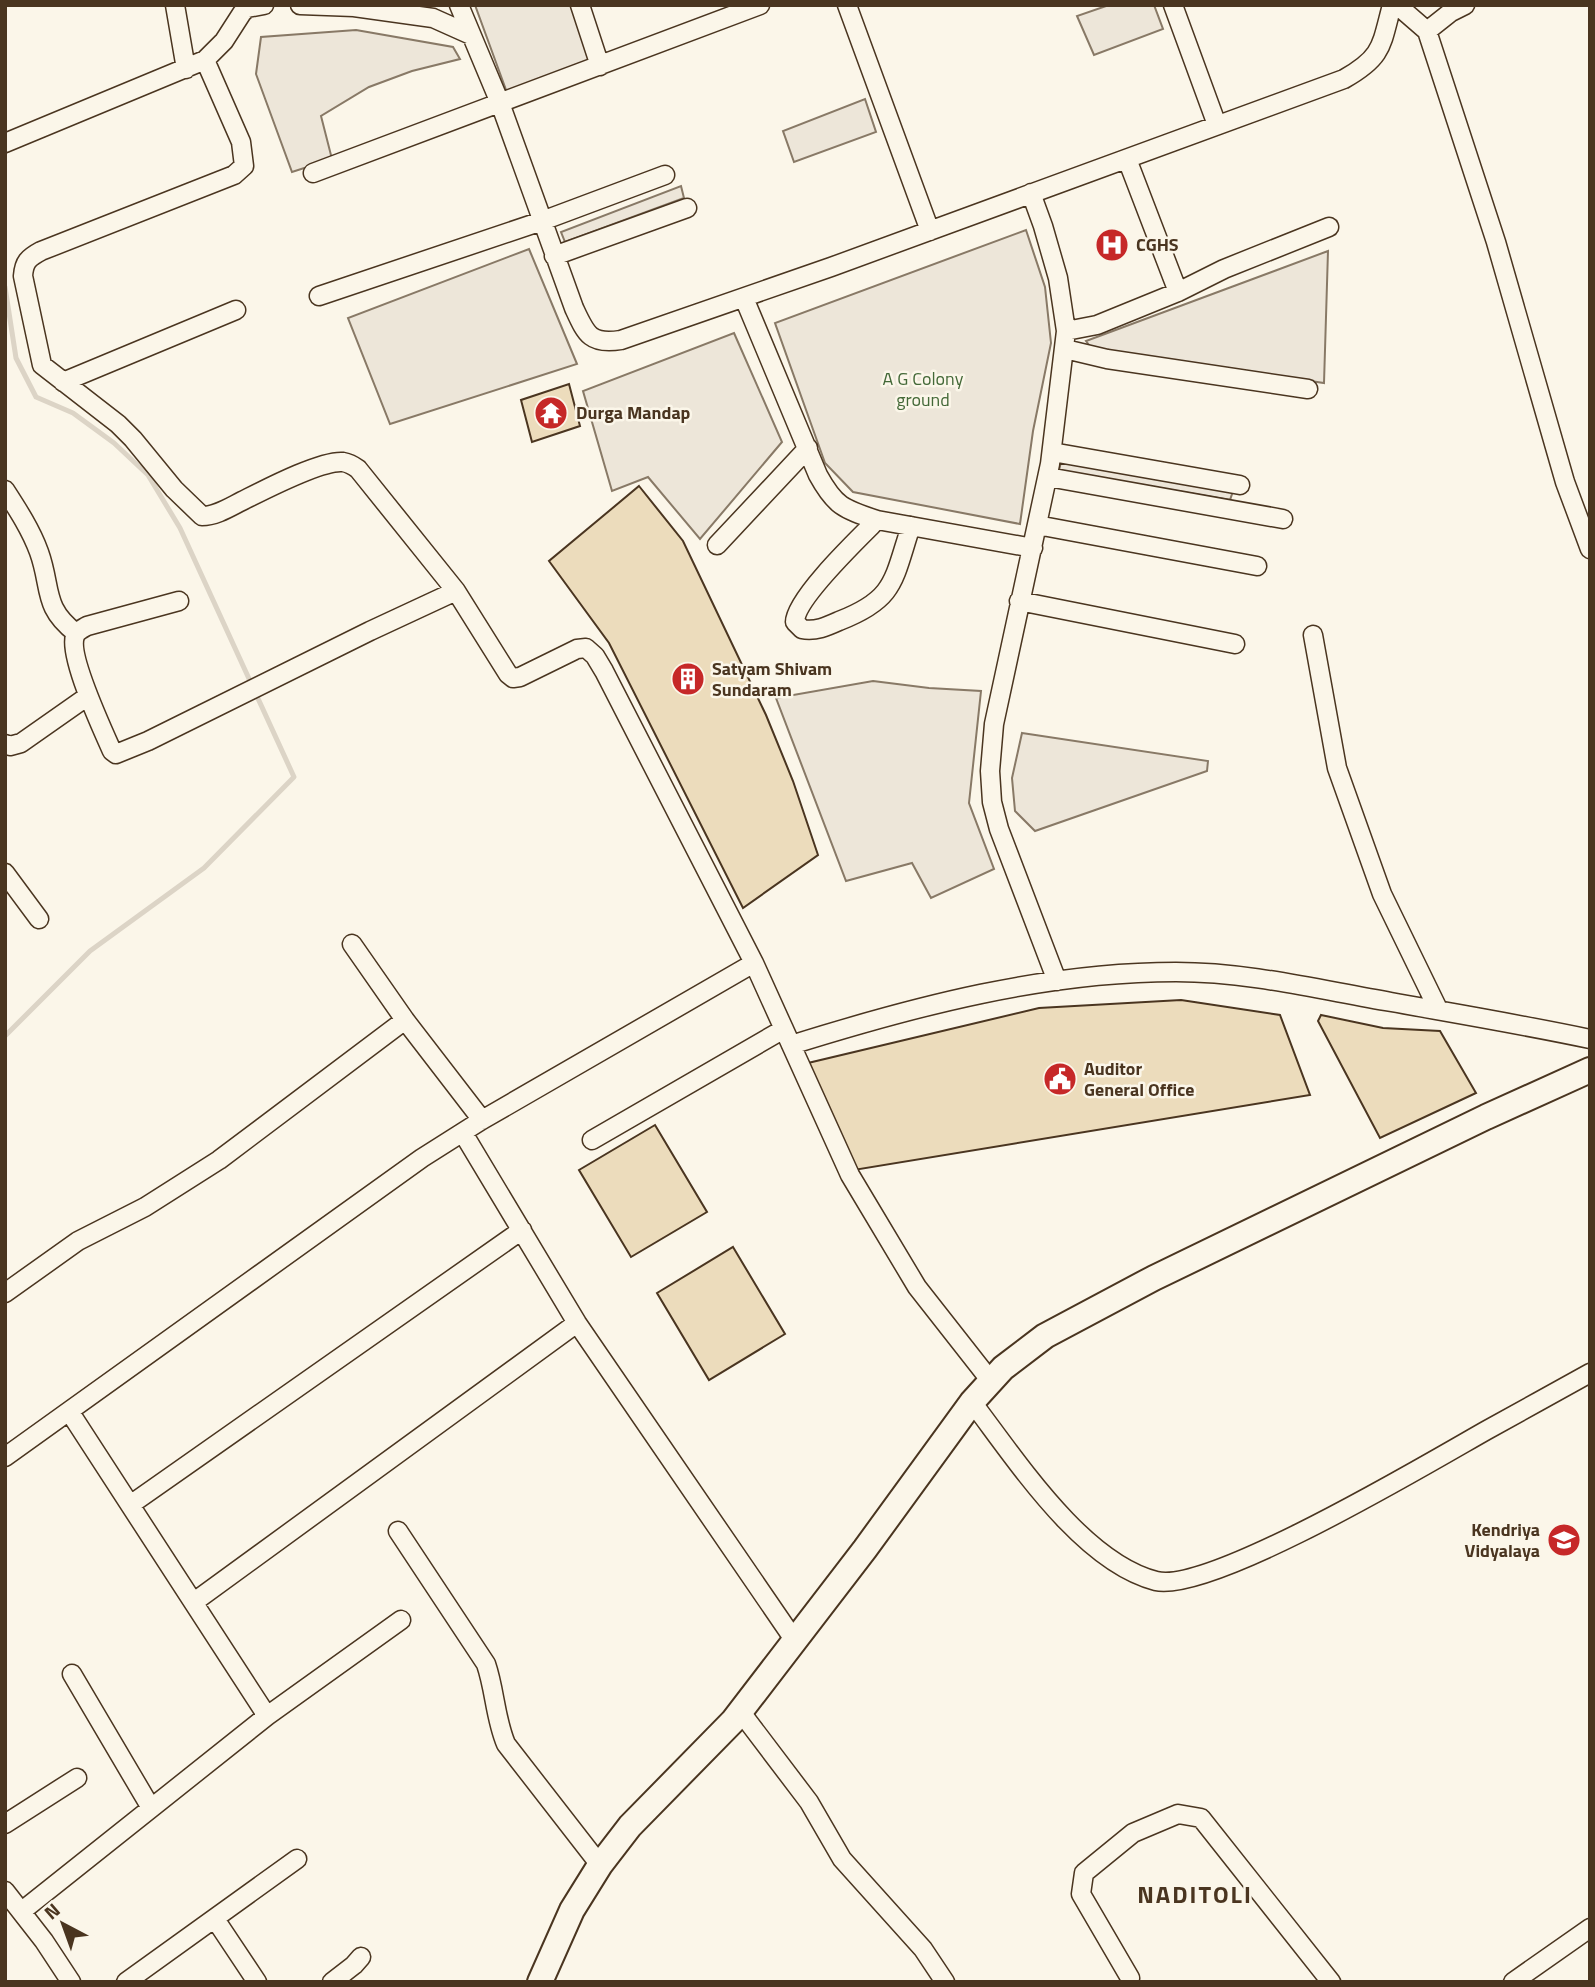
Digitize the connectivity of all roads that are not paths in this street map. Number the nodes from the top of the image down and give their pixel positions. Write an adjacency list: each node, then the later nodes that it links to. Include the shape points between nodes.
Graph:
1 (175, 5): 17 (street)
2 (300, 5): 12 (street)
3 (459, 5): 14 (street)
4 (580, 5): 16 (street)
5 (760, 5): 16 (street)
6 (847, 5): 28 (street)
7 (1173, 5): 19 (street)
8 (1392, 5): 19 (street, via 1381,44 1365,67 1344,79)
9 (1397, 5): 13 (street)
10 (1465, 5): 13 (street)
11 (253, 6): 15 (street)
12 (354, 6): 14 (street, via 433,18)
13 (1427, 31): 49 (street)
14 (471, 35): 18 (street)
15 (205, 60): 17 (street); 36 (street, via 240,142 242,170 41,251 25,262 23,276 38,355 48,372)
16 (600, 66): 18 (street)
17 (186, 69): 20 (street)
18 (500, 103): 22 (street); 26 (street)
19 (1217, 125): 21 (street)
20 (11, 141)
21 (1127, 159): 24 (street); 30 (street)
22 (313, 173)
23 (665, 174): 26 (street)
24 (1031, 193): 28 (street); 34 (street, via 1055,268)
25 (687, 208): 29 (street)
26 (542, 221): 29 (street); 31 (street)
27 (1329, 227): 30 (street)
28 (930, 231): 32 (street)
29 (554, 256): 32 (street, via 583,327 601,342 621,340)
30 (1178, 292): 34 (street, via 1097,325)
31 (320, 296)
32 (744, 298): 38 (street)
33 (236, 310): 36 (street)
34 (1066, 331): 35 (street)
35 (1065, 349): 37 (street); 39 (street)
36 (63, 382): 51 (street, via 133,439 202,516 316,468 350,464)
37 (1308, 388)
38 (807, 448): 44 (street, via 830,498); 47 (street)
39 (1052, 452): 40 (street); 41 (street)
40 (1048, 477): 43 (street); 45 (street)
41 (1240, 485)
42 (5, 490): 54 (street, via 39,553 57,617)
43 (1283, 519)
44 (877, 520): 46 (street); 46 (street, via 810,592 795,616 802,629 832,624 877,603 894,578)
45 (1037, 525): 48 (street); 50 (street)
46 (911, 526): 48 (street)
47 (717, 545)
48 (1033, 548): 53 (street)
49 (1590, 549)
50 (1257, 566)
51 (456, 591): 57 (street, via 117,754); 62 (street, via 513,678 577,649 590,650)
52 (179, 601): 54 (street)
53 (1020, 601): 56 (street); 63 (street, via 994,724 992,802)
54 (76, 633): 57 (street, via 74,645)
55 (1313, 635): 64 (street, via 1337,768 1382,894)
56 (1235, 644)
57 (88, 696): 58 (street, via 21,743)
58 (5, 744)
59 (5, 873): 60 (street)
60 (39, 919)
61 (352, 944): 65 (street)
62 (754, 963): 66 (street); 69 (street)
63 (1057, 981): 64 (street, via 1177,972 1280,980); 66 (street)
64 (1438, 1009): 67 (street)
65 (405, 1020): 69 (street); 73 (street, via 219,1160 145,1207 78,1241)
66 (788, 1037): 71 (street); 76 (street, via 850,1175 917,1287)
67 (1590, 1039)
68 (1590, 1070): 76 (street, via 1154,1278 1045,1336)
69 (482, 1119): 70 (street)
70 (463, 1133): 72 (street); 78 (street)
71 (592, 1140)
72 (522, 1230): 74 (street); 80 (street)
73 (5, 1293)
74 (577, 1323): 82 (street); 84 (street)
75 (1590, 1373): 77 (street, via 1302,1532 1188,1579 1160,1582 1108,1558 1067,1522)
76 (990, 1380): 77 (street)
77 (972, 1402): 84 (street)
78 (69, 1410): 79 (street); 80 (street)
79 (6, 1455)
80 (130, 1505): 82 (street)
81 (398, 1531): 92 (street, via 486,1664 506,1744)
82 (194, 1602): 87 (street)
83 (401, 1620): 87 (street)
84 (795, 1641): 86 (street)
85 (72, 1674): 89 (street)
86 (740, 1711): 92 (street, via 630,1826); 104 (street, via 809,1802 842,1859 923,1949)
87 (267, 1716): 89 (street)
88 (76, 1778): 90 (street)
89 (151, 1808): 94 (street)
90 (5, 1824)
91 (297, 1859): 95 (street)
92 (600, 1865): 99 (street, via 572,1910)
93 (5, 1891): 94 (street)
94 (22, 1911): 100 (street)
95 (215, 1919): 101 (street); 102 (street)
96 (1590, 1928): 106 (street)
97 (361, 1957): 103 (street)
98 (1130, 1978): 105 (street, via 1082,1894 1084,1874 1133,1833 1178,1814 1201,1818)
99 (544, 1979)
100 (71, 1982)
101 (126, 1982)
102 (257, 1982)
103 (332, 1982)
104 (945, 1982)
105 (1331, 1982)
106 (1513, 1982)

